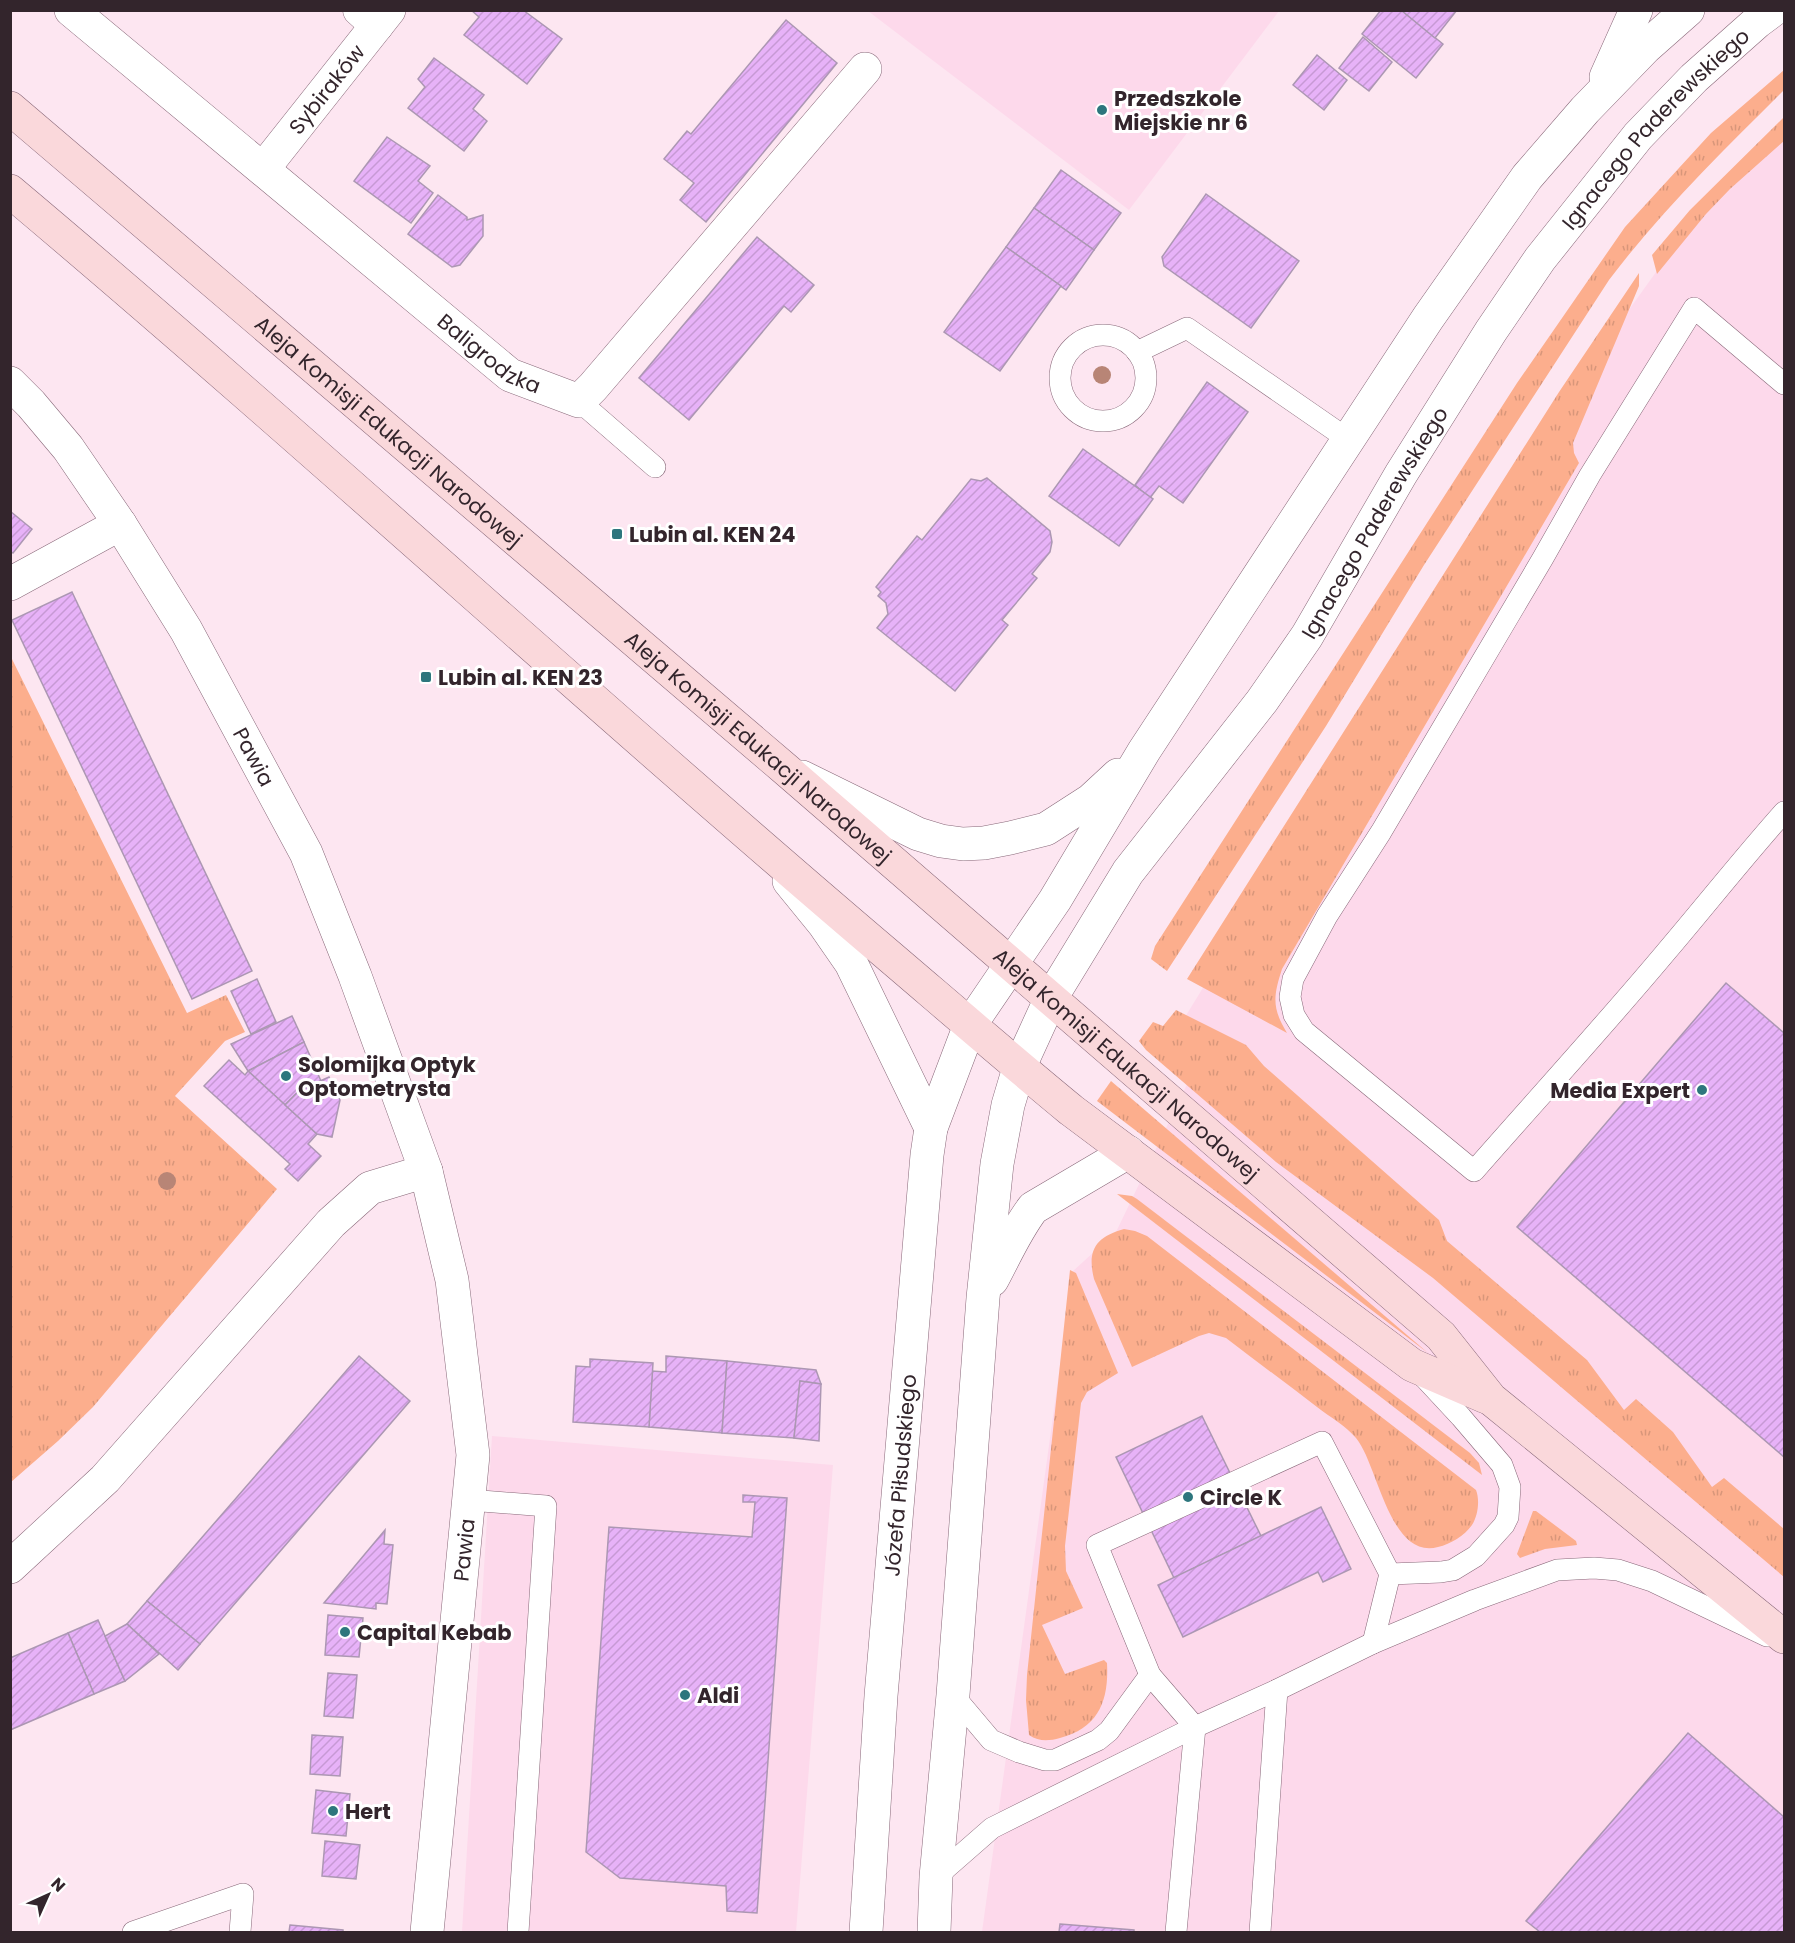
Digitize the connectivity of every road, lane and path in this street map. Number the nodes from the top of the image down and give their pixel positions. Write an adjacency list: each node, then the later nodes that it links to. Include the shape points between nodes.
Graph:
1 (71, 10): 9 (street, Baligrodzka)
2 (1636, 10): 7 (street)
3 (1688, 10): 7 (street)
4 (1773, 10): 24 (street, Ignacego Paderewskiego, via 1694,78 1638,136 1540,259 1401,474 1307,636 1262,701 1128,872)
5 (375, 16): 9 (street, Sybiraków)
6 (865, 69): 14 (street)
7 (1596, 98): 15 (street, via 1527,177)
8 (10, 108): 20 (main road, Aleja Komisji Edukacji Narodowej)
9 (263, 169): 14 (street, Baligrodzka, via 510,375)
10 (10, 191): 22 (main road, Aleja Komisji Edukacji Narodowej, via 167,324)
11 (1137, 352): 11 (lane, via 1113,337 1099,336 1073,347 1060,372 1065,399 1086,418 1100,422 1126,415 1144,393 1144,365); 15 (lane, via 1187,328)
12 (10, 383): 17 (street, Pawia, via 68,448)
13 (1785, 384): 21 (lane, via 1694,308 1327,916 1293,979 1290,997 1294,1015 1304,1031 1474,1171)
14 (579, 401): 16 (lane)
15 (1349, 440): 19 (street)
16 (655, 467)
17 (120, 524): 18 (street); 29 (street, Pawia, via 186,630 306,853)
18 (10, 584)
19 (1144, 751): 20 (street, via 1091,800 1046,829 963,844 918,834); 23 (street, via 1055,900)
20 (784, 768): 23 (main road, Aleja Komisji Edukacji Narodowej)
21 (1785, 812)
22 (764, 849): 25 (main road, Aleja Komisji Edukacji Narodowej); 27 (street, via 851,963)
23 (1011, 964): 24 (main road, Aleja Komisji Edukacji Narodowej); 25 (street)
24 (1051, 998): 26 (street, Ignacego Paderewskiego); 32 (main road, Aleja Komisji Edukacji Narodowej, via 1441,1336)
25 (970, 1025): 26 (main road, Aleja Komisji Edukacji Narodowej); 27 (street, Józefa Piłsudskiego)
26 (1019, 1068): 28 (main road, Aleja Komisji Edukacji Narodowej); 30 (street, via 997,1164)
27 (931, 1128): 48 (street, Józefa Piłsudskiego, via 882,1684)
28 (1128, 1152): 30 (street, via 1034,1208); 31 (main road, Aleja Komisji Edukacji Narodowej)
29 (426, 1171): 33 (street, Pawia, via 452,1280 473,1455); 34 (street, via 370,1188 331,1223 105,1479)
30 (983, 1298): 41 (street)
31 (1412, 1365): 32 (main road, Aleja Komisji Edukacji Narodowej); 35 (lane, via 1503,1466 1510,1487 1508,1517 1476,1556 1453,1570)
32 (1491, 1399): 36 (main road, Aleja Komisji Edukacji Narodowej)
33 (469, 1500): 46 (street, Pawia); 47 (lane, via 546,1506)
34 (10, 1567)
35 (1390, 1574): 37 (lane); 39 (lane, via 1322,1442 1097,1545)
36 (1785, 1637)
37 (1373, 1643): 38 (lane, via 1557,1570 1594,1568 1618,1570 1652,1581); 40 (lane)
38 (1785, 1645)
39 (1150, 1675): 41 (lane, via 1109,1731 1055,1760 1019,1752 991,1740); 42 (lane)
40 (1277, 1690): 42 (lane); 51 (lane)
41 (953, 1695): 43 (street)
42 (1195, 1727): 43 (lane, via 992,1828); 50 (lane)
43 (936, 1877): 49 (street)
44 (133, 1932): 45 (lane, via 243,1894)
45 (240, 1932)
46 (427, 1932)
47 (519, 1932)
48 (866, 1932)
49 (934, 1932)
50 (1176, 1932)
51 (1260, 1932)

